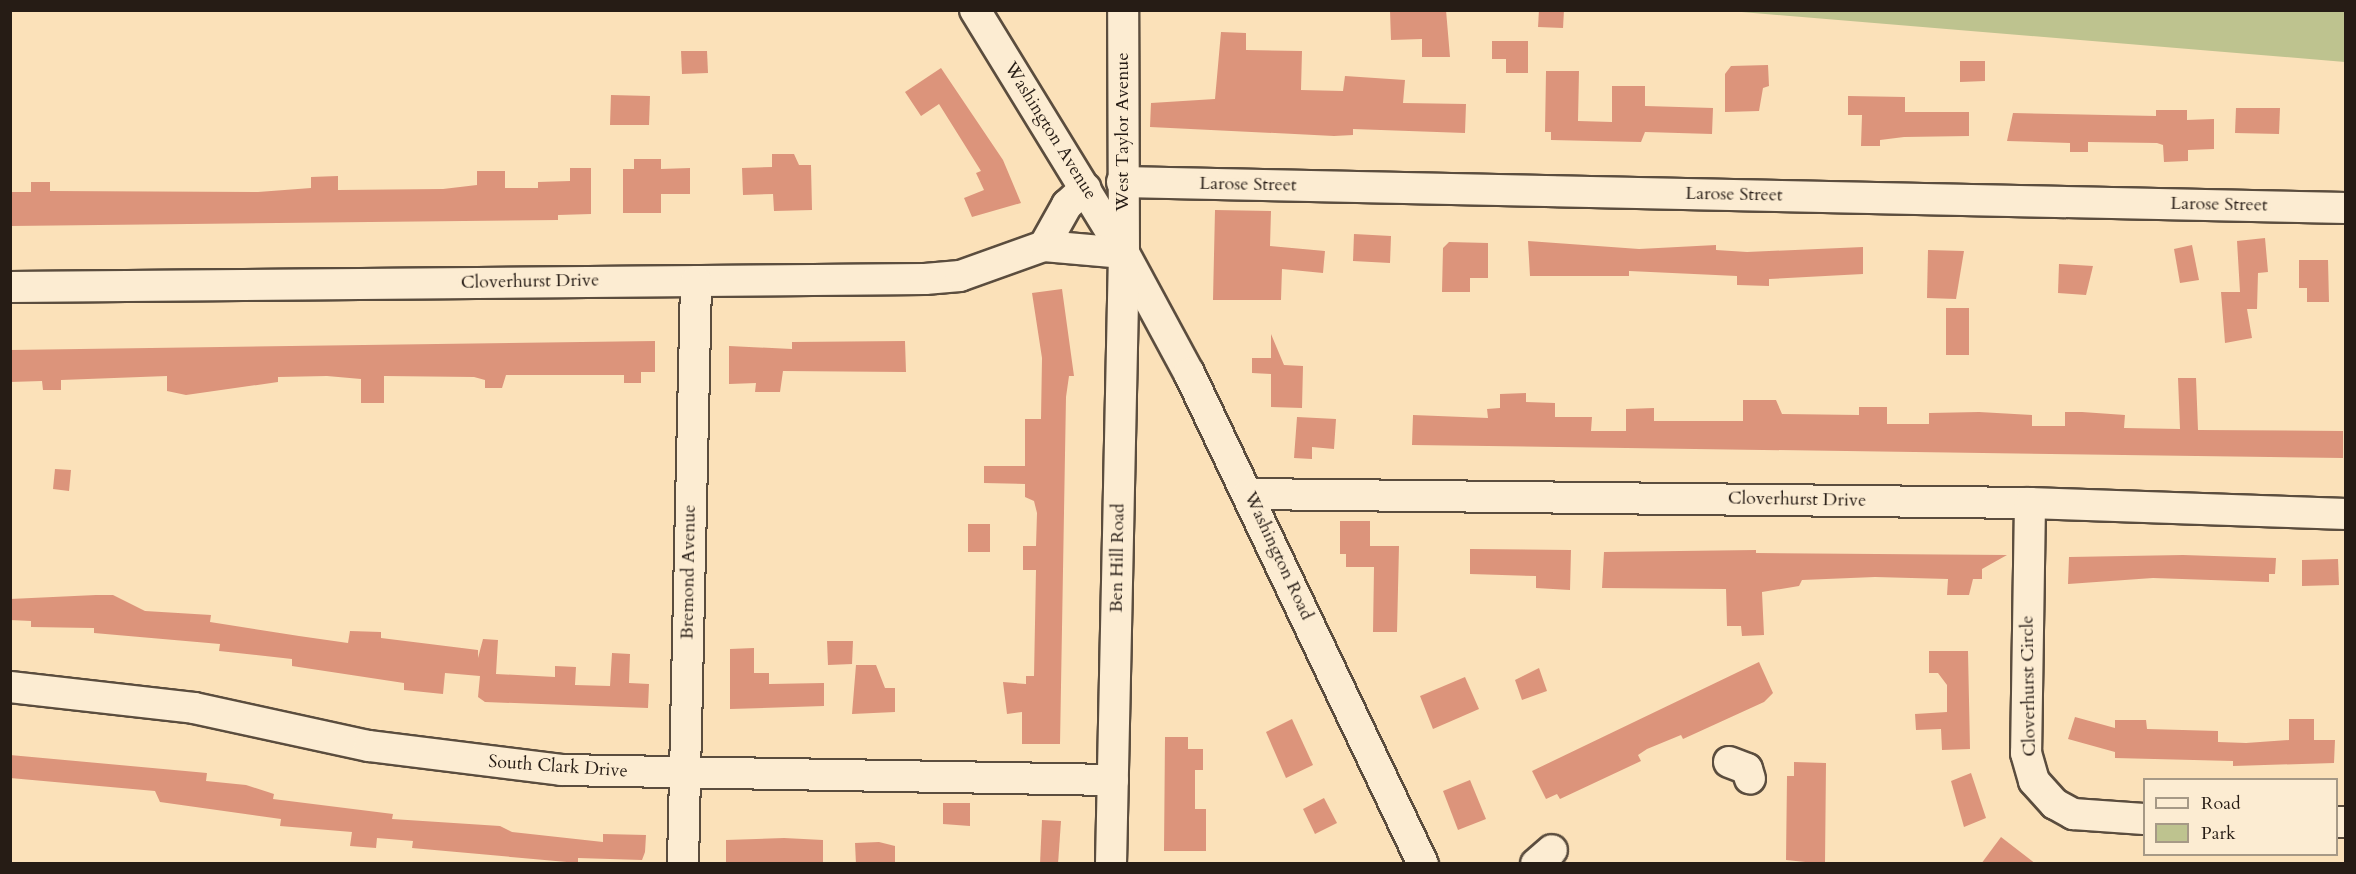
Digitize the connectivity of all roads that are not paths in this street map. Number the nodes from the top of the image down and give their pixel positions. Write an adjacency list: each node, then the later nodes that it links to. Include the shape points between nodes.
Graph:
1 (975, 10): 4 (street, Washington Avenue)
2 (1123, 10): 3 (street, West Taylor Avenue)
3 (1122, 182): 5 (street, Larose Street); 7 (street, West Taylor Avenue)
4 (1086, 188): 6 (street, via 1067,205); 7 (street, Washington Avenue)
5 (2346, 208)
6 (1044, 246): 7 (street, Cloverhurst Drive); 8 (street, Cloverhurst Drive, via 960,276)
7 (1124, 253): 10 (street, Washington Road); 15 (street, Ben Hill Road)
8 (696, 281): 9 (street, Cloverhurst Drive); 14 (street, Bremond Avenue)
9 (10, 287)
10 (1248, 494): 11 (street, Cloverhurst Drive); 17 (street, Washington Road)
11 (2030, 503): 12 (street, Cloverhurst Drive); 16 (street, Cloverhurst Circle, via 2026,753 2034,781 2055,804 2073,814)
12 (2346, 514)
13 (10, 687): 14 (street, South Clark Drive, via 194,708 455,760)
14 (685, 773): 15 (street, South Clark Drive); 18 (street, Bremond Avenue)
15 (1113, 780): 19 (street, Ben Hill Road)
16 (2143, 819)
17 (1423, 861)
18 (682, 864)
19 (1111, 864)

